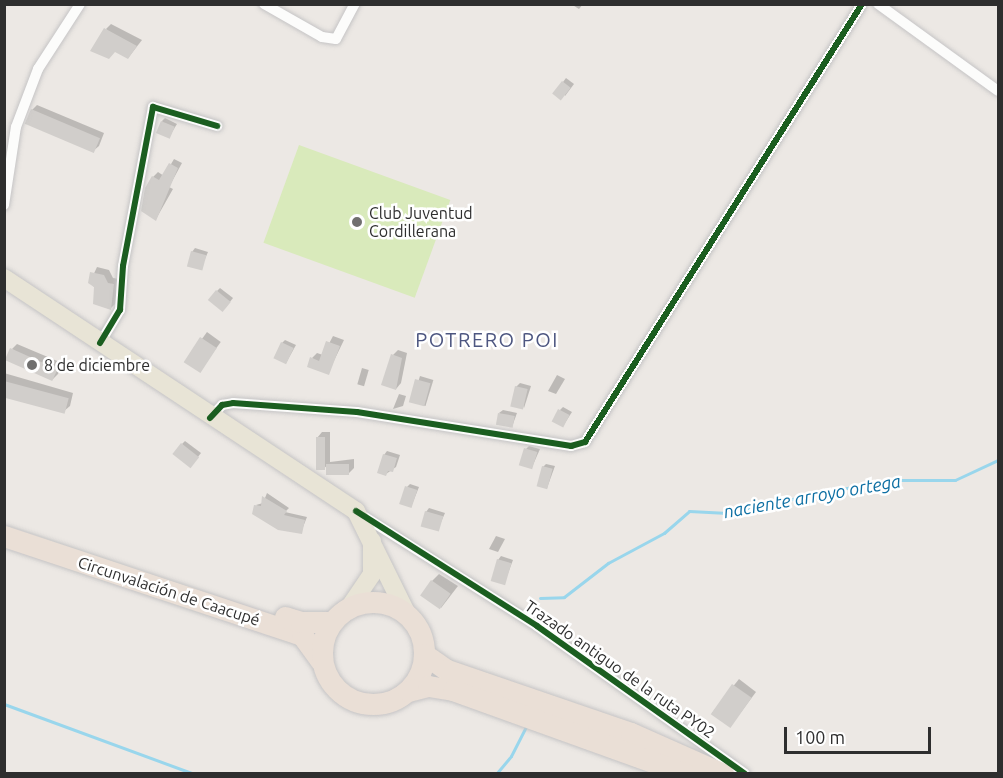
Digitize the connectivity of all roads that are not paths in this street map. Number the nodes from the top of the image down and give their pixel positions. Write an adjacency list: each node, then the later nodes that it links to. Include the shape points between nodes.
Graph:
1 (80, 4): 8 (street, via 38,69 16,128)
2 (264, 4): 3 (street, via 322,36 336,39)
3 (355, 4)
4 (862, 4): 11 (street, via 585,442 571,446 357,412 233,403 222,405)
5 (878, 4): 6 (street)
6 (999, 91)
7 (217, 126): 10 (street, via 153,107 123,266 120,310)
8 (4, 205)
9 (6, 285): 10 (main road)
10 (100, 343): 11 (main road)
11 (210, 418): 12 (main road)
12 (356, 511): 15 (main road); 25 (street, Trazado antiguo de la ruta PY02, via 537,627)
13 (4, 522): 18 (highway, Circunvalación de Caacupé, via 301,622)
14 (4, 536): 20 (highway, Circunvalación de Caacupé, via 303,635)
15 (372, 537): 16 (main road, via 372,574); 17 (main road)
16 (349, 608): 17 (highway, via 369,602 390,605); 18 (highway)
17 (408, 616): 19 (highway, via 422,640)
18 (331, 622): 20 (highway, via 323,640)
19 (424, 654): 21 (highway, via 422,668); 24 (highway, via 447,670 631,733)
20 (321, 661): 21 (highway, via 332,684 360,703 394,700)
21 (408, 691): 22 (highway, via 428,686 453,690)
22 (645, 768): 23 (highway)
23 (686, 774)
24 (723, 774)
25 (745, 774)

